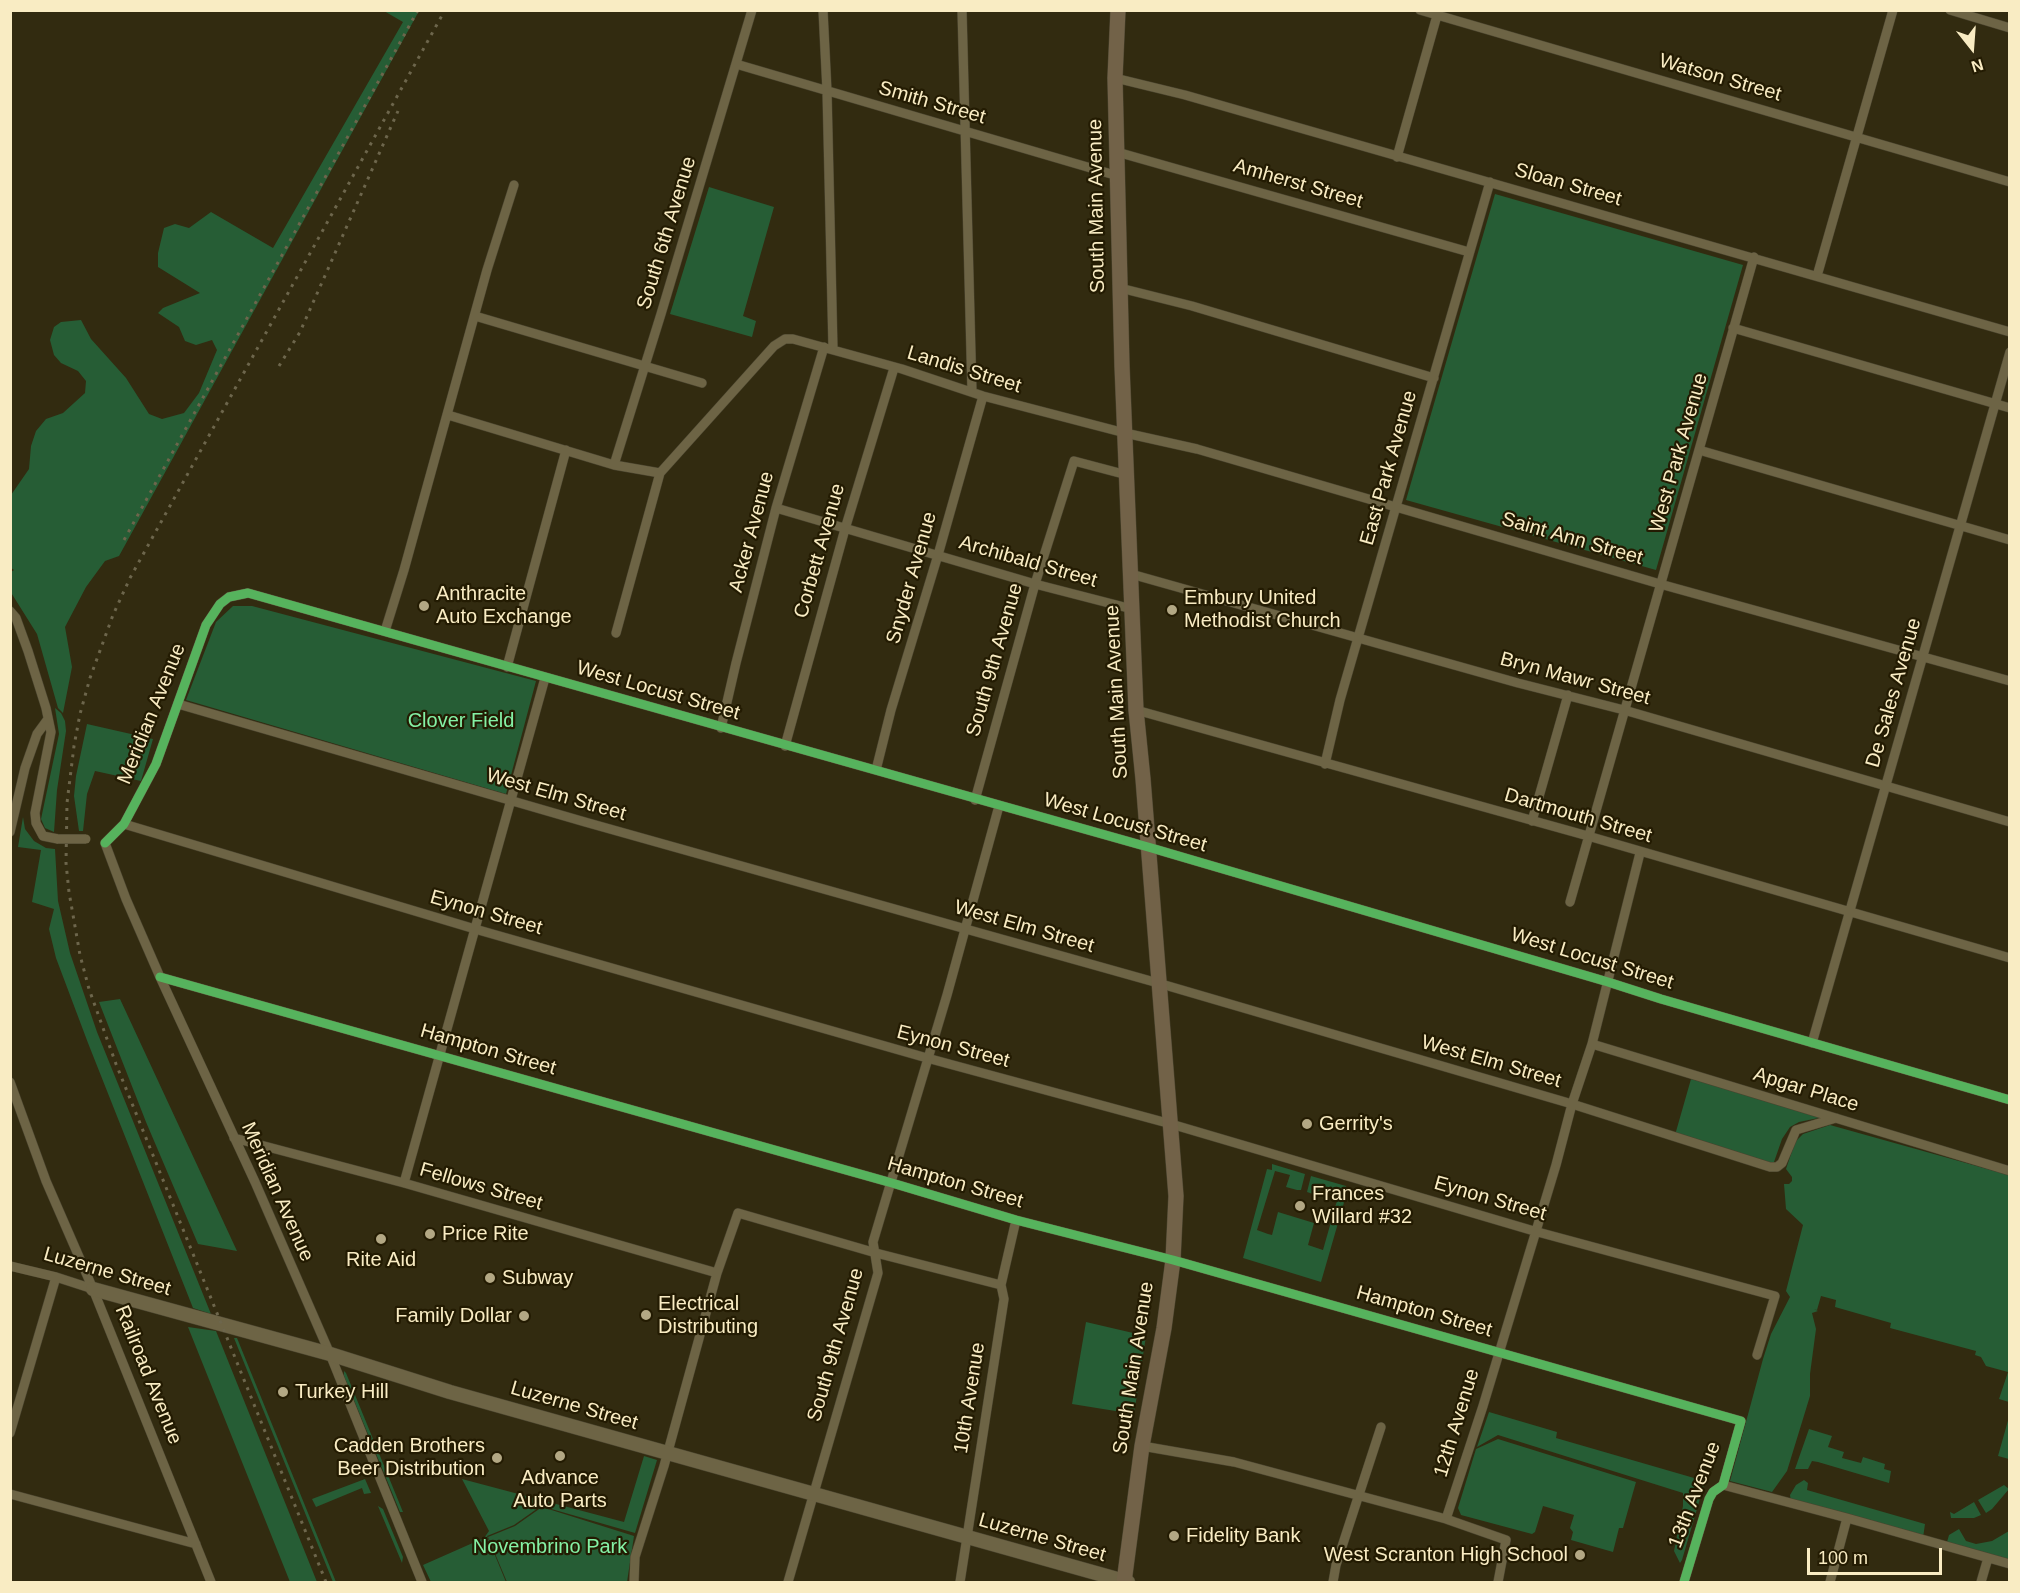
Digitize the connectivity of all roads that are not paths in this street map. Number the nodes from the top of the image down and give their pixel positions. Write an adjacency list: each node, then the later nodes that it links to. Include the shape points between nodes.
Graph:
1 (752, 10): 10 (street, South 6th Avenue)
2 (823, 10): 12 (street, Acker Avenue)
3 (962, 10): 13 (street)
4 (1118, 10): 11 (main road, South Main Avenue)
5 (1420, 10): 8 (street, Watson Street)
6 (1893, 10): 14 (street)
7 (1950, 10): 9 (street)
8 (1437, 13): 14 (street, Watson Street); 16 (street)
9 (2010, 28)
10 (736, 64): 12 (street, Smith Street); 30 (street, South 6th Avenue)
11 (1115, 78): 15 (main road, South Main Avenue); 16 (street, Sloan Street)
12 (827, 91): 13 (street, Smith Street); 28 (street, Acker Avenue)
13 (966, 131): 17 (street, Smith Street); 34 (street)
14 (1858, 137): 19 (street, Watson Street); 23 (street)
15 (1117, 152): 17 (main road, South Main Avenue); 21 (street, Amherst Street)
16 (1397, 157): 18 (street, Sloan Street)
17 (1118, 176): 24 (main road, South Main Avenue)
18 (1490, 182): 21 (street, East Park Avenue); 22 (street, Sloan Street)
19 (2010, 182)
20 (514, 185): 25 (street)
21 (1469, 252): 32 (street, East Park Avenue)
22 (1754, 257): 23 (street, Sloan Street); 26 (street, West Park Avenue)
23 (1817, 276): 27 (street, Sloan Street)
24 (1120, 288): 32 (street); 39 (main road, South Main Avenue)
25 (476, 316): 30 (street); 38 (street)
26 (1733, 328): 36 (street); 41 (street, West Park Avenue)
27 (2010, 332)
28 (829, 348): 31 (street, Landis Street); 43 (street, Landis Street, via 793,339 774,346); 46 (street, Acker Avenue)
29 (2010, 352): 36 (street, De Sales Avenue)
30 (645, 366): 33 (street); 42 (street, South 6th Avenue)
31 (894, 368): 34 (street, Landis Street); 48 (street, Corbett Avenue)
32 (1434, 378): 45 (street, East Park Avenue)
33 (702, 383)
34 (972, 392): 35 (street, Landis Street)
35 (983, 396): 39 (street, Landis Street); 50 (street, Snyder Avenue)
36 (1995, 404): 37 (street); 47 (street, De Sales Avenue)
37 (2010, 408)
38 (448, 415): 40 (street); 57 (street)
39 (1125, 433): 44 (main road, South Main Avenue); 45 (street, Saint Ann Street, via 1197,449)
40 (566, 450): 42 (street); 61 (street)
41 (1699, 450): 47 (street); 53 (street, West Park Avenue)
42 (614, 465): 43 (street)
43 (660, 473): 58 (street)
44 (1127, 475): 51 (main road, South Main Avenue); 52 (street, South 9th Avenue, via 1074,461)
45 (1396, 507): 53 (street, Saint Ann Street); 59 (street, East Park Avenue)
46 (776, 508): 48 (street, Archibald Street); 69 (street, Acker Avenue)
47 (1960, 526): 49 (street); 60 (street, De Sales Avenue)
48 (845, 529): 50 (street, Archibald Street); 70 (street, Corbett Avenue)
49 (2010, 540)
50 (938, 555): 52 (street, Archibald Street); 72 (street, Snyder Avenue)
51 (1131, 574): 55 (main road, South Main Avenue); 59 (street, Bryn Mawr Street)
52 (1035, 584): 55 (street, Archibald Street); 75 (street, South 9th Avenue)
53 (1660, 584): 60 (street, Saint Ann Street); 67 (street, West Park Avenue)
54 (229, 597): 57 (street, West Locust Street, via 248,593); 65 (street, Meridian Avenue, via 206,625)
55 (1132, 609): 66 (main road, South Main Avenue)
56 (10, 611): 68 (street, via 28,651)
57 (385, 631): 61 (street, West Locust Street)
58 (616, 633)
59 (1359, 639): 64 (street, Bryn Mawr Street); 71 (street, East Park Avenue)
60 (1923, 657): 63 (street, Saint Ann Street); 73 (street, De Sales Avenue)
61 (507, 667): 62 (street, West Locust Street)
62 (544, 678): 69 (street, West Locust Street); 74 (street)
63 (2010, 681)
64 (1568, 695): 67 (street, Bryn Mawr Street); 77 (street)
65 (178, 704): 74 (street, West Elm Street); 79 (street, Meridian Avenue, via 156,764)
66 (1136, 710): 71 (street, Dartmouth Street); 83 (main road, South Main Avenue)
67 (1624, 710): 73 (street, Bryn Mawr Street); 81 (street, West Park Avenue)
68 (48, 719): 80 (street, via 37,734 25,768); 82 (street, bridge, via 51,732 36,823 43,836)
69 (721, 728): 70 (street, West Locust Street)
70 (785, 746): 72 (street, West Locust Street)
71 (1325, 764): 77 (street, Dartmouth Street)
72 (876, 770): 75 (street, West Locust Street)
73 (1886, 787): 78 (street, Bryn Mawr Street); 86 (street, De Sales Avenue)
74 (510, 800): 87 (street); 88 (street, West Elm Street)
75 (975, 800): 76 (street, West Locust Street)
76 (999, 806): 83 (street, West Locust Street); 88 (street, South 9th Avenue)
77 (1532, 821): 81 (street, Dartmouth Street)
78 (2010, 822)
79 (124, 824): 82 (street, Meridian Avenue); 87 (street, Eynon Street)
80 (10, 832)
81 (1588, 836): 84 (street, Dartmouth Street); 85 (street, West Park Avenue)
82 (105, 843): 90 (street, Meridian Avenue)
83 (1148, 847): 91 (street, West Locust Street); 92 (main road, South Main Avenue)
84 (1640, 852): 86 (street, Dartmouth Street); 91 (street, 12th Avenue)
85 (1570, 902)
86 (1850, 913): 89 (street, Dartmouth Street); 93 (street, De Sales Avenue)
87 (475, 929): 95 (street); 96 (street, Eynon Street)
88 (964, 929): 92 (street, West Elm Street); 96 (street, South 9th Avenue)
89 (2010, 958)
90 (160, 977): 95 (street, Hampton Street); 102 (street, Meridian Avenue)
91 (1608, 982): 93 (street, West Locust Street); 94 (street, 12th Avenue)
92 (1158, 983): 99 (street, West Elm Street); 101 (main road, South Main Avenue)
93 (1812, 1043): 98 (street, West Locust Street)
94 (1592, 1044): 99 (street, 12th Avenue); 100 (street, Apgar Place)
95 (438, 1055): 104 (street); 105 (street, Hampton Street)
96 (927, 1058): 101 (street, Eynon Street); 105 (street, South 9th Avenue)
97 (10, 1082): 114 (street, Railroad Avenue, via 46,1181)
98 (2010, 1100)
99 (1572, 1104): 100 (street, West Elm Street, via 1770,1167 1782,1163 1796,1130); 107 (street, 12th Avenue)
100 (1836, 1118): 103 (street, Apgar Place)
101 (1172, 1124): 107 (street, Eynon Street); 109 (main road, South Main Avenue, via 1176,1196)
102 (234, 1138): 104 (street, Fellows Street); 116 (street, Meridian Avenue)
103 (2010, 1171)
104 (404, 1183): 111 (street, Fellows Street)
105 (892, 1184): 106 (street, Hampton Street); 108 (street, South 9th Avenue, via 873,1242)
106 (1016, 1220): 109 (street, Hampton Street); 113 (street, 10th Avenue)
107 (1534, 1231): 115 (street, 12th Avenue); 117 (street, Eynon Street, via 1776,1296)
108 (876, 1253): 111 (street, via 738,1213); 113 (street); 125 (street, South 9th Avenue, via 878,1273)
109 (1173, 1260): 115 (street, Hampton Street); 121 (main road, South Main Avenue)
110 (10, 1266): 112 (street, Luzerne Street)
111 (717, 1273): 122 (street)
112 (56, 1277): 114 (street, Luzerne Street); 120 (street)
113 (1001, 1285): 129 (street, 10th Avenue, via 1004,1299)
114 (93, 1289): 116 (street, Luzerne Street); 130 (street, Railroad Avenue)
115 (1497, 1352): 118 (street, Hampton Street); 128 (street, 12th Avenue)
116 (330, 1354): 122 (street, Luzerne Street); 134 (street, Meridian Avenue)
117 (1757, 1355)
118 (1741, 1421): 123 (street, 13th Avenue)
119 (1380, 1427): 126 (street)
120 (10, 1433)
121 (1142, 1446): 126 (street, via 1234,1462); 138 (main road, South Main Avenue)
122 (667, 1453): 125 (street, Luzerne Street); 135 (street, via 635,1557)
123 (1723, 1485): 127 (street); 141 (street, 13th Avenue, via 1709,1499)
124 (10, 1494): 130 (street)
125 (813, 1494): 129 (street, Luzerne Street); 136 (street, South 9th Avenue)
126 (1359, 1495): 128 (street); 139 (street)
127 (1847, 1518): 131 (street); 142 (street)
128 (1446, 1519): 140 (street, via 1506,1540)
129 (967, 1536): 137 (street, 10th Avenue); 138 (street, Luzerne Street)
130 (196, 1544): 133 (street, Railroad Avenue)
131 (1988, 1558): 132 (street); 143 (street)
132 (2010, 1564)
133 (211, 1582)
134 (422, 1582)
135 (634, 1582)
136 (788, 1582)
137 (960, 1582)
138 (1125, 1582)
139 (1333, 1582)
140 (1498, 1582)
141 (1684, 1582)
142 (1830, 1582)
143 (1981, 1582)

